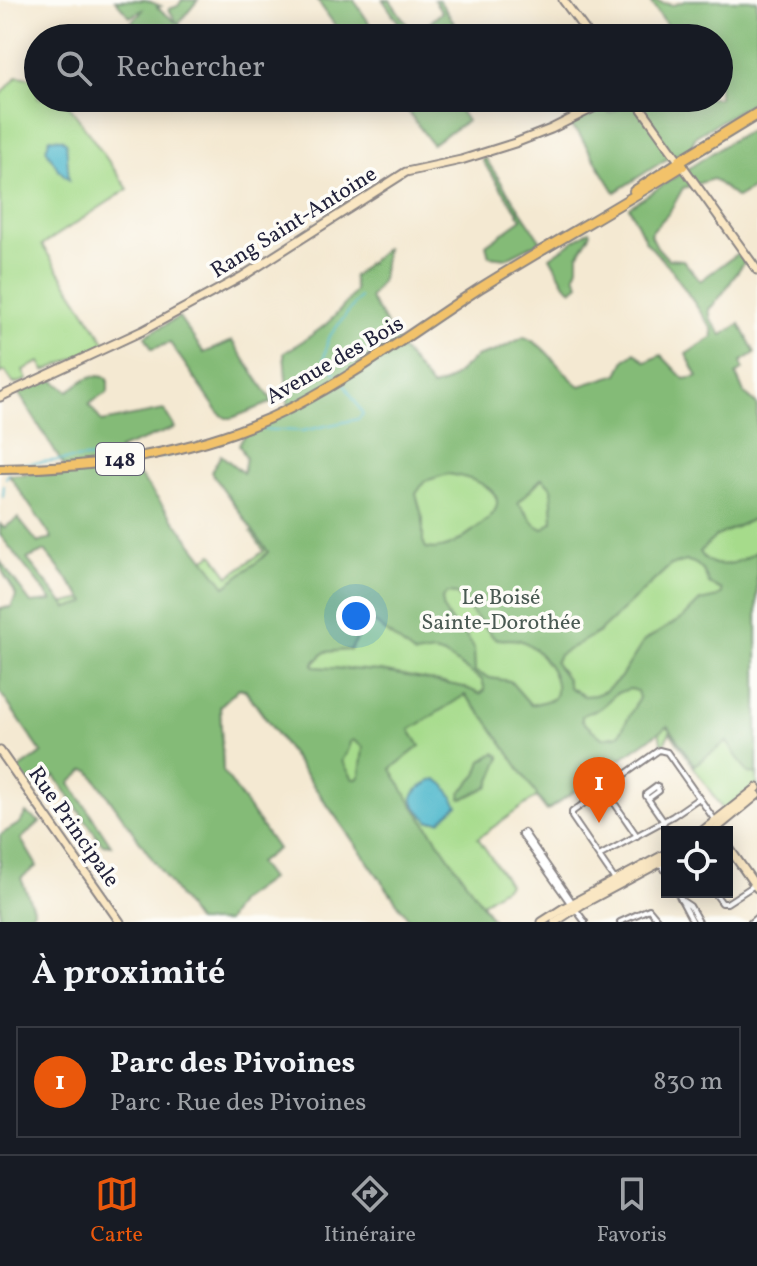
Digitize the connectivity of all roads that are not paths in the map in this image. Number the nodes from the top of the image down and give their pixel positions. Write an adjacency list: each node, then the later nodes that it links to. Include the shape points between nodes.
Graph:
1 (563, 0): 2 (street)
2 (581, 24)
3 (585, 112): 9 (street, Rang Saint-Antoine, via 515,143 406,172 243,276 142,331)
4 (644, 112): 7 (street)
5 (757, 114): 7 (highway)
6 (757, 122): 7 (highway)
7 (682, 164): 8 (street); 10 (main road, Avenue des Bois / 148, via 503,280 276,415 178,449 45,468)
8 (757, 270)
9 (0, 397)
10 (0, 469)
11 (0, 751): 33 (street, Rue Principale)
12 (604, 788): 15 (street, via 663,749); 21 (street); 24 (street, via 571,814)
13 (757, 788): 19 (street)
14 (757, 795): 20 (street)
15 (699, 798): 17 (street); 18 (street)
16 (648, 799): 17 (street)
17 (664, 822): 21 (street)
18 (716, 826)
19 (719, 826)
20 (719, 826)
21 (637, 836): 24 (street)
22 (733, 849): 27 (street)
23 (733, 853): 27 (street)
24 (599, 856): 26 (street)
25 (661, 860): 26 (street)
26 (617, 882): 30 (street)
27 (756, 885): 28 (street, via 727,903)
28 (718, 898)
29 (681, 899): 38 (street); 39 (street)
30 (573, 905): 30 (street, via 524,832 521,834); 34 (street); 35 (street); 36 (street)
31 (757, 917): 40 (street)
32 (624, 921): 37 (street, via 649,909)
33 (120, 922)
34 (542, 922)
35 (555, 922)
36 (585, 922)
37 (660, 922)
38 (693, 922)
39 (699, 922)
40 (751, 922)

